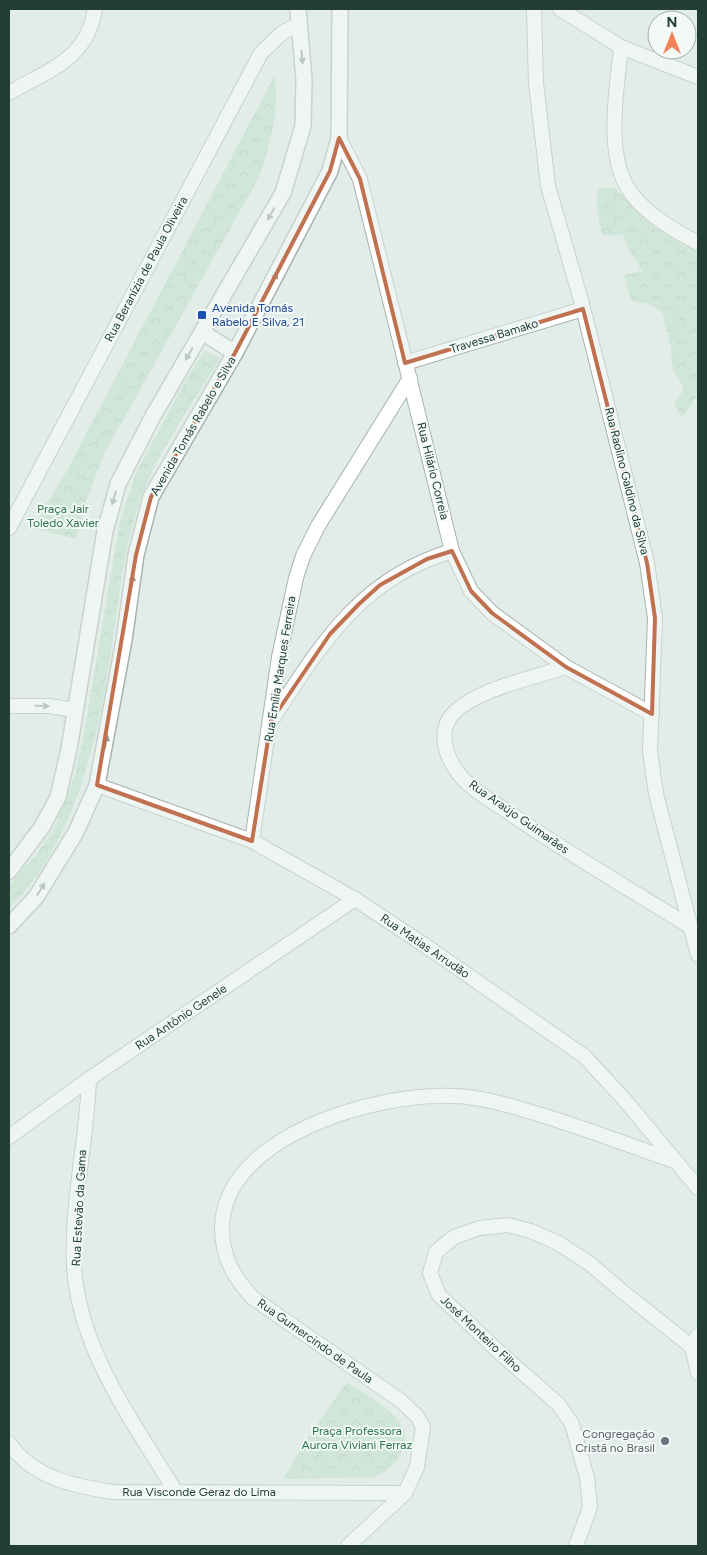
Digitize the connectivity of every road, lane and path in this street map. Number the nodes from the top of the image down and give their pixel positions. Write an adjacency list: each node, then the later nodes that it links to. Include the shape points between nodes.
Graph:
1 (94, 9): 8 (street, via 93,20 76,52 47,73)
2 (340, 9): 9 (street, Avenida Tomás Rabelo e Silva)
3 (534, 9): 11 (street, Rua Raolino Galdino da Silva, via 536,83 548,186)
4 (560, 9): 6 (street)
5 (299, 16): 12 (street, one-way to 12, via 304,79 303,126 283,193); 16 (street, Rua Beranízia de Paula Oliveira, via 261,53)
6 (621, 47): 7 (street); 10 (street, via 615,116 622,179 635,199 663,222)
7 (698, 77)
8 (9, 93)
9 (339, 138): 13 (street, Avenida Tomás Rabelo e Silva, one-way to 9, via 330,171); 14 (street, Rua Hilário Correia, via 360,179)
10 (698, 243)
11 (583, 309): 14 (street, Travessa Bamako); 21 (street, Rua Raolino Galdino da Silva, via 647,563 656,618)
12 (202, 332): 13 (street); 20 (street, one-way to 20, via 118,484 104,531)
13 (235, 353): 23 (street, Avenida Tomás Rabelo e Silva, one-way to 13, via 136,555 151,497)
14 (405, 363): 15 (street, Rua Hilário Correia)
15 (410, 378): 17 (street, Rua Hilário Correia); 22 (street, Rua Emília Marques Ferreira, via 318,526 303,556 279,658)
16 (9, 528)
17 (452, 551): 18 (street, Rua Hilário Correia, via 470,591 486,607); 22 (street, via 409,566 368,594 330,634)
18 (566, 666): 21 (street, Rua Hilário Correia); 28 (street, Rua Araújo Guimarães, via 464,704 448,722 444,734 448,756 460,776 479,792)
19 (9, 706): 20 (street, one-way to 20, via 50,706)
20 (74, 710): 25 (street, via 70,749 58,797 42,827)
21 (652, 714): 28 (street, Rua Raolino Galdino da Silva, via 650,751 656,794)
22 (271, 721): 24 (street, Rua Emília Marques Ferreira)
23 (97, 785): 24 (street, Rua Matias Arrudão); 27 (street, Avenida Tomás Rabelo e Silva, one-way to 23, via 36,897 76,832)
24 (252, 841): 26 (street, Rua Matias Arrudão)
25 (9, 871)
26 (355, 899): 30 (street, Rua Antônio Genele); 32 (street, Rua Matias Arrudão, via 584,1056)
27 (9, 926)
28 (691, 927): 29 (street, Rua Raolino Galdino da Silva)
29 (698, 954)
30 (89, 1080): 31 (street, Rua Antônio Genele); 37 (street, Rua Estevão da Gama, via 74,1248 82,1316 95,1351 131,1419)
31 (9, 1137)
32 (674, 1161): 33 (street, Rua Matias Arrudão); 38 (street, Rua Gumercindo de Paula, via 577,1126 493,1101 420,1095 394,1099 320,1123 272,1146 240,1178 226,1200 222,1218 222,1242 228,1263 253,1298 401,1401 417,1416 423,1428 422,1441 417,1467)
33 (698, 1188)
34 (695, 1341): 35 (street); 40 (street, José Monteiro Filho, via 622,1292 589,1263 558,1243 531,1231 508,1225 480,1228 454,1237 436,1252 430,1273 439,1295 558,1404 572,1424 588,1478 590,1507)
35 (698, 1373)
36 (9, 1443): 37 (street, Rua Visconde Geraz do Lima, via 30,1466 82,1488 113,1492)
37 (176, 1492): 38 (street, Rua Visconde Geraz do Lima)
38 (405, 1493): 39 (street, Rua Gumercindo de Paula)
39 (348, 1546)
40 (576, 1546)

